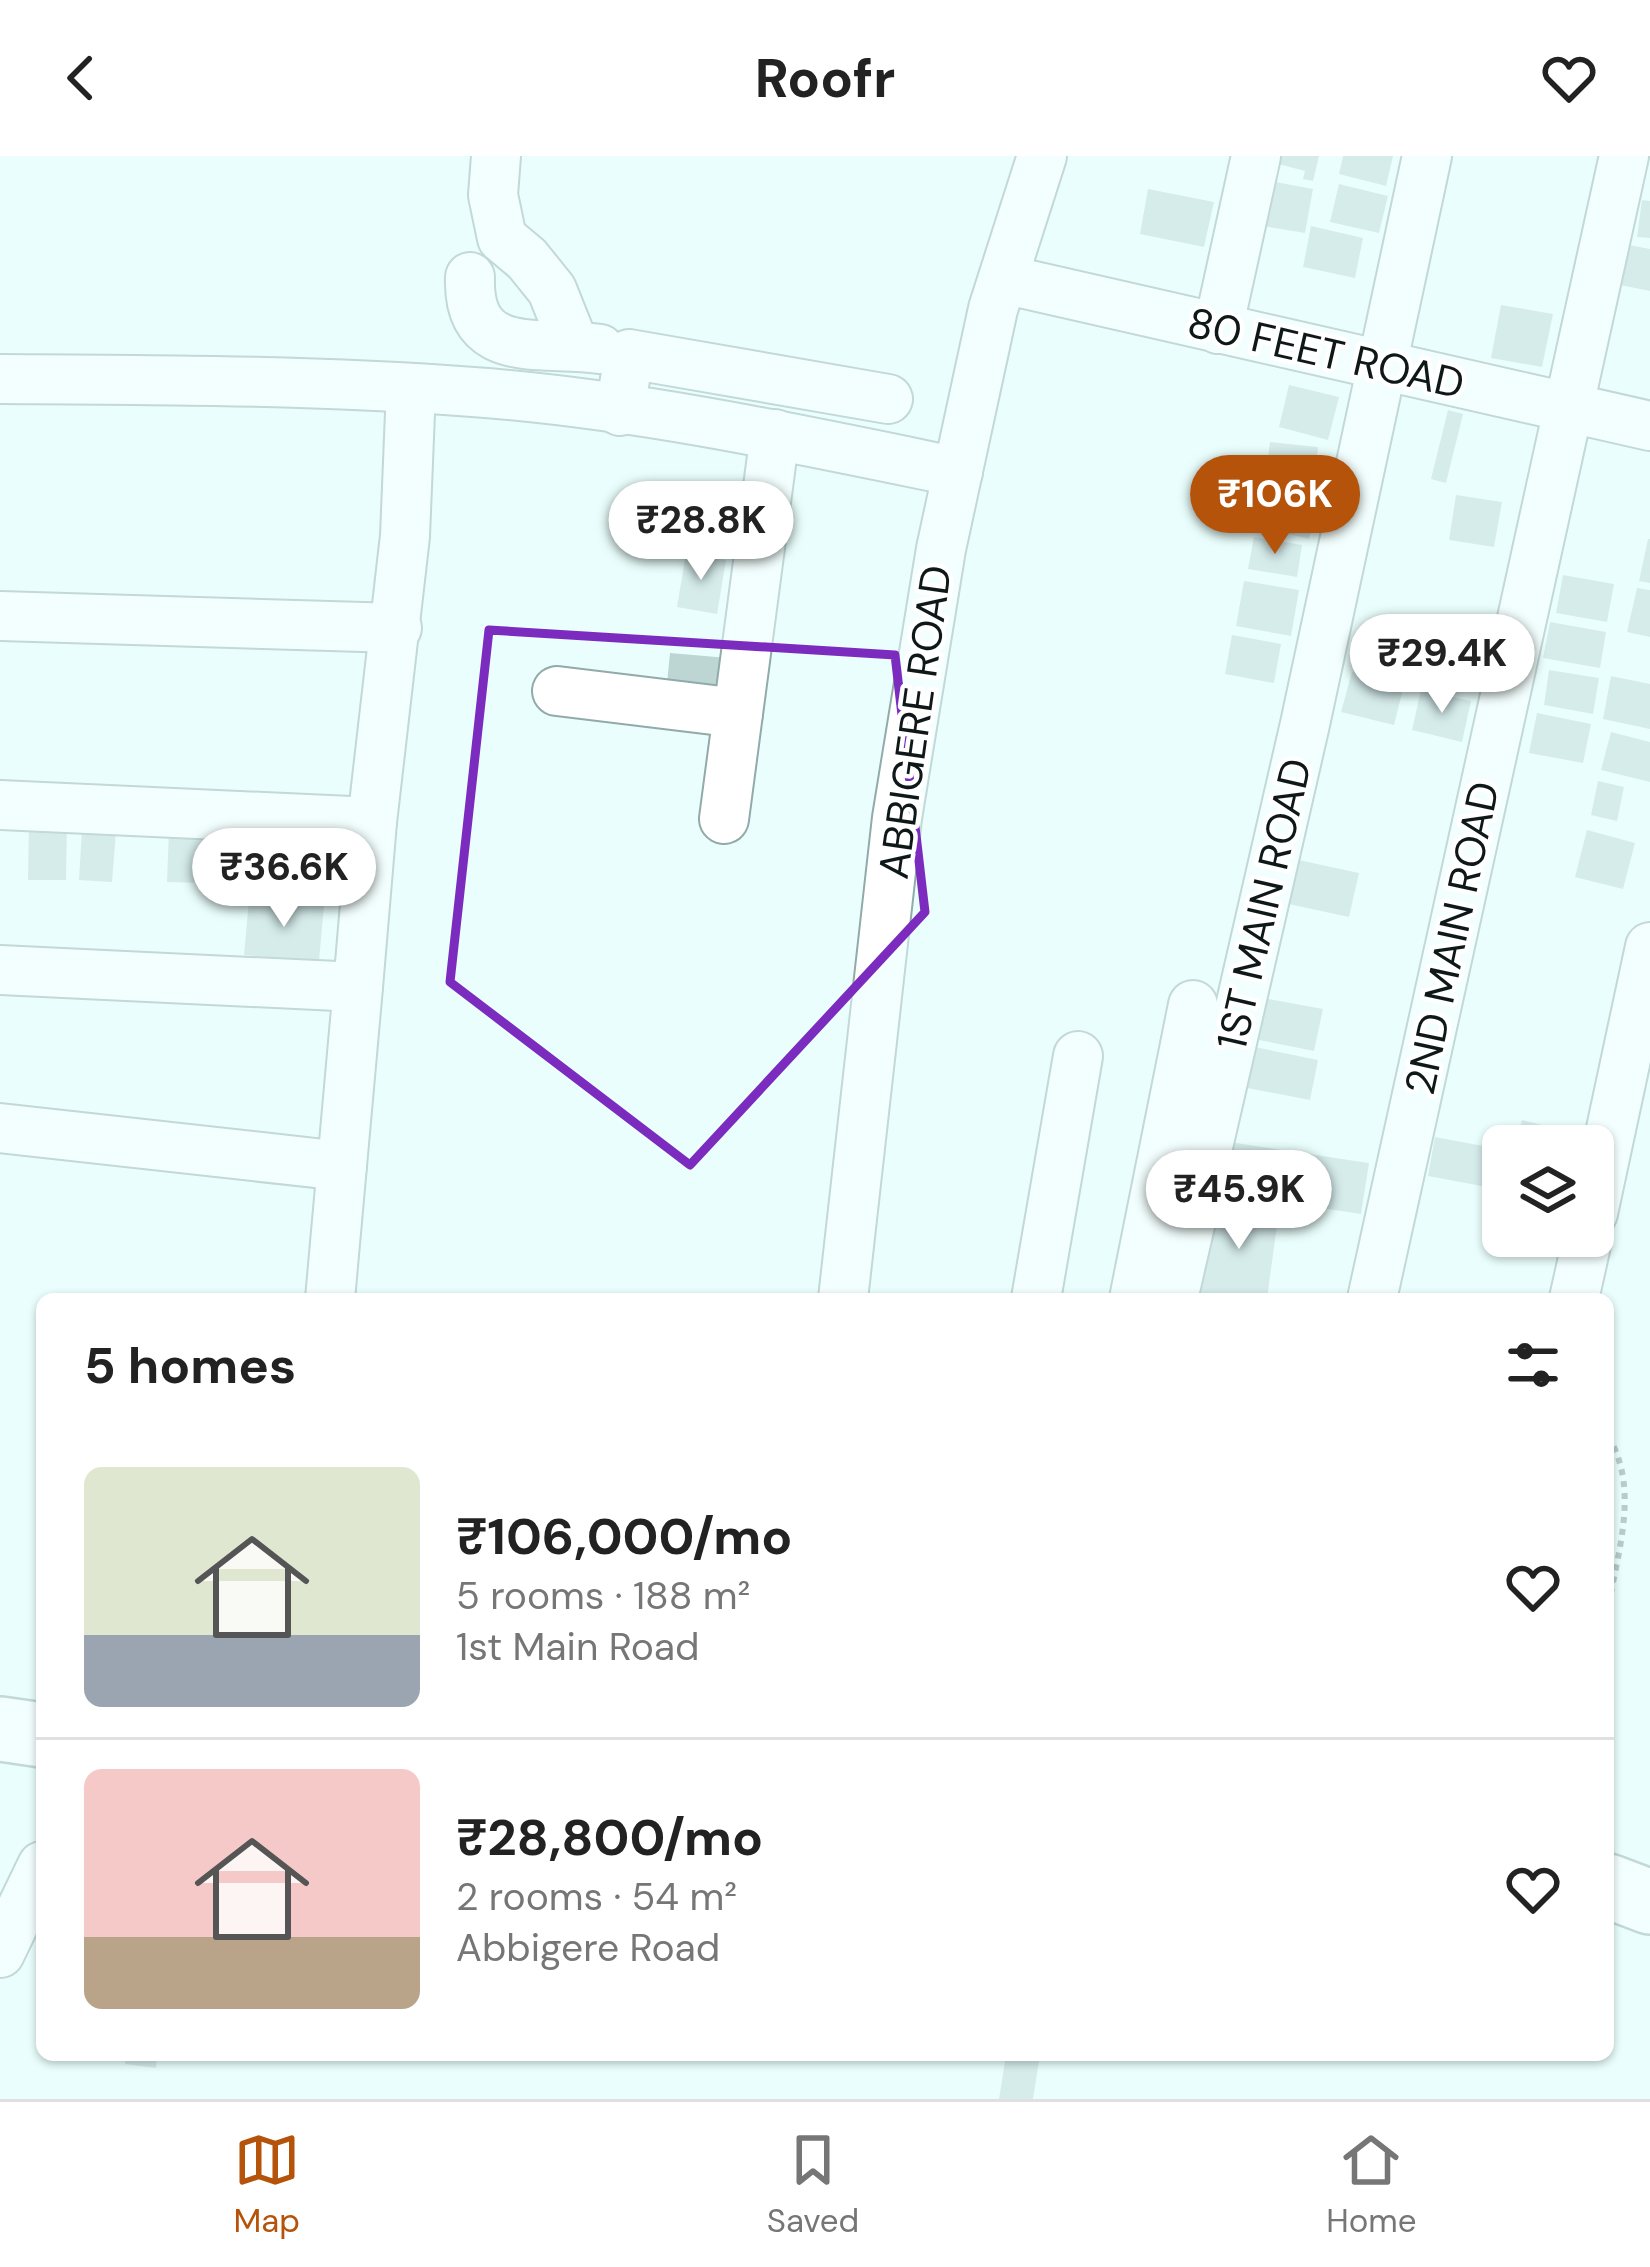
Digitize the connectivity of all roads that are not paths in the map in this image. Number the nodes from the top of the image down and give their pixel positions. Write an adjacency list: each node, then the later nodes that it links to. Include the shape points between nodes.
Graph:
1 (496, 156): 9 (street, via 502,238 552,290)
2 (1042, 156): 7 (street, ABBIGERE ROAD)
3 (1256, 156): 8 (street)
4 (1427, 156): 11 (street, 1ST MAIN ROAD)
5 (1624, 156): 15 (street, 2ND MAIN ROAD)
6 (470, 277): 9 (street, via 469,302 491,335)
7 (1003, 279): 8 (street, 80 FEET ROAD); 19 (street, ABBIGERE ROAD)
8 (1218, 329): 11 (street, 80 FEET ROAD)
9 (574, 345): 10 (street)
10 (629, 354): 14 (street); 16 (street)
11 (1382, 366): 15 (street, 80 FEET ROAD); 40 (street, 1ST MAIN ROAD)
12 (0, 380): 13 (street)
13 (411, 388): 16 (street); 21 (street)
14 (888, 399)
15 (1569, 408): 17 (street, 80 FEET ROAD); 41 (street, 2ND MAIN ROAD)
16 (620, 411): 18 (street)
17 (1650, 426)
18 (775, 434): 19 (street); 23 (street)
19 (958, 472): 37 (street, ABBIGERE ROAD, via 897,818)
20 (0, 616): 21 (street)
21 (397, 628): 26 (street)
22 (557, 691): 23 (street)
23 (738, 713): 25 (street)
24 (0, 805): 26 (street)
25 (724, 819)
26 (372, 822): 29 (street)
27 (1650, 947): 32 (street)
28 (0, 970): 29 (street)
29 (358, 987): 34 (street)
30 (1193, 1005): 39 (street)
31 (1078, 1056): 38 (street)
32 (1612, 1125)
33 (0, 1127): 34 (street)
34 (342, 1166): 36 (street)
35 (1583, 1257): 42 (street)
36 (331, 1293)
37 (844, 1293)
38 (1037, 1293)
39 (1135, 1293)
40 (1174, 1293)
41 (1373, 1293)
42 (1575, 1293)
43 (0, 1729): 44 (main road)
44 (36, 1734)
45 (36, 1879): 48 (street)
46 (1614, 1888): 47 (main road)
47 (1650, 1903)
48 (0, 1955): 49 (street)
49 (36, 1962)

